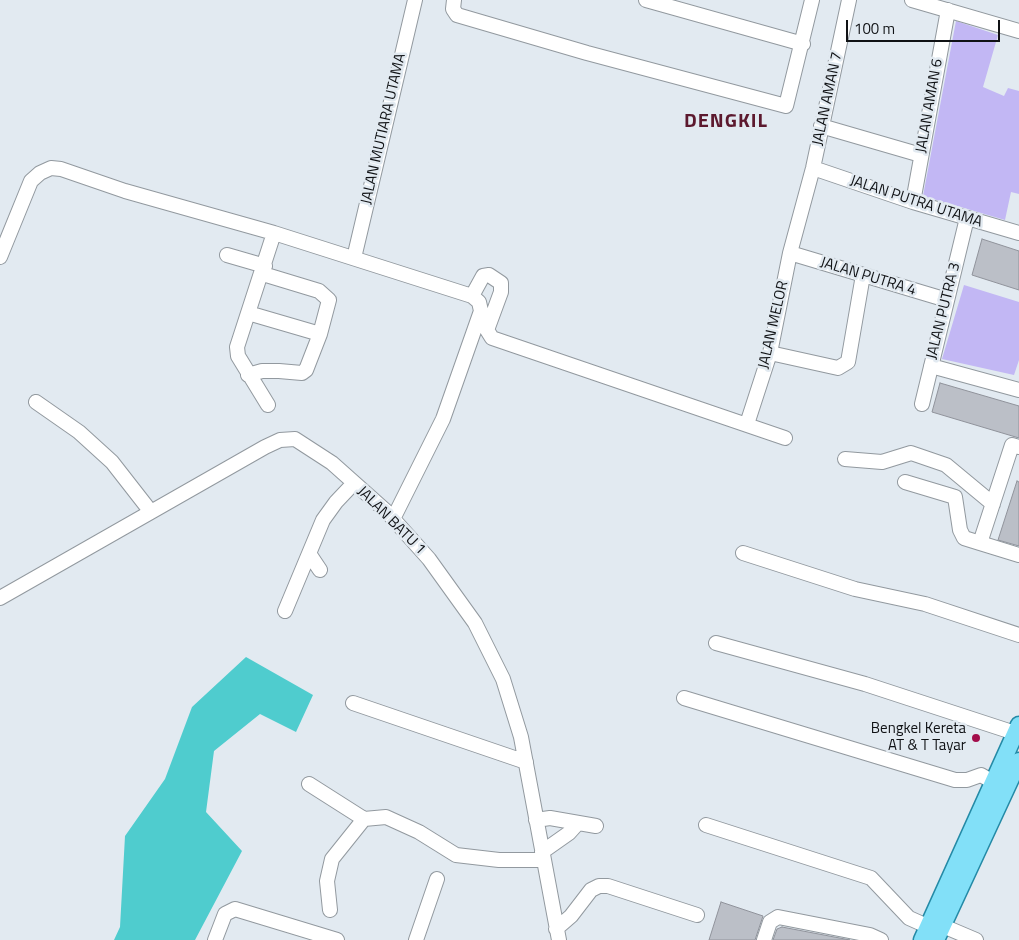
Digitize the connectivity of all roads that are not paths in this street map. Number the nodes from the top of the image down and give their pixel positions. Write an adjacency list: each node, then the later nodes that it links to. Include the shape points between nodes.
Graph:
1 (415, 0): 21 (street, JALAN MUTIARA UTAMA)
2 (454, 0): 10 (street, via 453,9 457,14 587,53 786,106)
3 (646, 0): 7 (street)
4 (812, 0): 10 (street)
5 (849, 0): 11 (street, JALAN AMAN 7)
6 (912, 0): 8 (street)
7 (686, 5): 10 (street)
8 (948, 10): 9 (street); 12 (street, JALAN AMAN 6)
9 (1019, 32)
10 (802, 44)
11 (821, 126): 12 (street); 13 (street, JALAN AMAN 7)
12 (921, 155): 14 (street, JALAN AMAN 6)
13 (813, 168): 14 (street, JALAN PUTRA UTAMA); 18 (street, JALAN AMAN 7)
14 (913, 202): 15 (street, JALAN PUTRA UTAMA)
15 (967, 218): 17 (street, JALAN PUTRA UTAMA); 25 (street, JALAN PUTRA 3)
16 (274, 234): 20 (street, via 50,168 31,181); 21 (street); 22 (street)
17 (1019, 234)
18 (790, 253): 23 (street, JALAN PUTRA 4); 28 (street, JALAN MELOR)
19 (227, 255): 22 (street)
20 (0, 257)
21 (354, 258): 24 (street)
22 (264, 270): 26 (street); 27 (street, via 326,294 329,300)
23 (863, 275): 25 (street, JALAN PUTRA 4); 28 (street, via 848,362 838,368)
24 (472, 296): 35 (street, via 483,276 489,275 501,283 501,292 487,330 492,338); 43 (street, via 479,302 481,311 443,419)
25 (947, 300): 29 (street, JALAN PUTRA 3)
26 (248, 313): 27 (street); 30 (street, via 237,347)
27 (320, 334): 30 (street, via 302,373 279,371)
28 (770, 354): 35 (street, JALAN MELOR)
29 (931, 366): 31 (street); 33 (street, JALAN PUTRA 3)
30 (248, 376): 34 (street)
31 (1019, 390)
32 (36, 402): 42 (street, via 79,432 112,462)
33 (922, 404)
34 (268, 405)
35 (747, 424): 36 (street)
36 (786, 438)
37 (1019, 447): 41 (street, via 1012,445)
38 (845, 459): 41 (street, via 882,462 911,453 946,465)
39 (905, 482): 44 (street, via 955,497 964,538)
40 (354, 483): 42 (street, JALAN BATU 1, via 332,463 295,439 280,440); 43 (street, JALAN BATU 1); 46 (street, via 328,512)
41 (993, 504): 44 (street)
42 (151, 512): 49 (street, JALAN BATU 1)
43 (393, 519): 57 (street, JALAN BATU 1, via 429,559 476,622 504,679)
44 (980, 543): 47 (street)
45 (743, 553): 51 (street, via 855,589 925,604)
46 (310, 555): 48 (street); 50 (street)
47 (1019, 555)
48 (320, 570)
49 (0, 598)
50 (286, 611)
51 (1019, 636)
52 (716, 643): 55 (street)
53 (684, 698): 58 (street, via 955,780 981,775)
54 (353, 703): 57 (street)
55 (1017, 729): 58 (main road)
56 (1019, 761): 69 (main road)
57 (526, 762): 61 (street, JALAN BATU 1)
58 (993, 782): 69 (main road)
59 (309, 784): 60 (street)
60 (364, 818): 65 (street, via 386,817 419,832 456,855 499,860); 67 (street, via 332,859 327,882)
61 (536, 820): 62 (street, via 550,818); 65 (street, JALAN BATU 1)
62 (578, 823): 64 (street); 65 (street)
63 (706, 825): 69 (street, via 871,878 909,918)
64 (596, 826)
65 (543, 856): 70 (street, JALAN BATU 1)
66 (437, 880): 73 (street)
67 (330, 910)
68 (697, 915): 70 (street, via 608,886 599,886 591,890)
69 (932, 933): 76 (street)
70 (558, 935)
71 (327, 938): 72 (street, via 235,909 225,914)
72 (215, 940)
73 (416, 940)
74 (764, 940): 75 (street, via 770,922 778,917)
75 (881, 940)
76 (976, 940)

